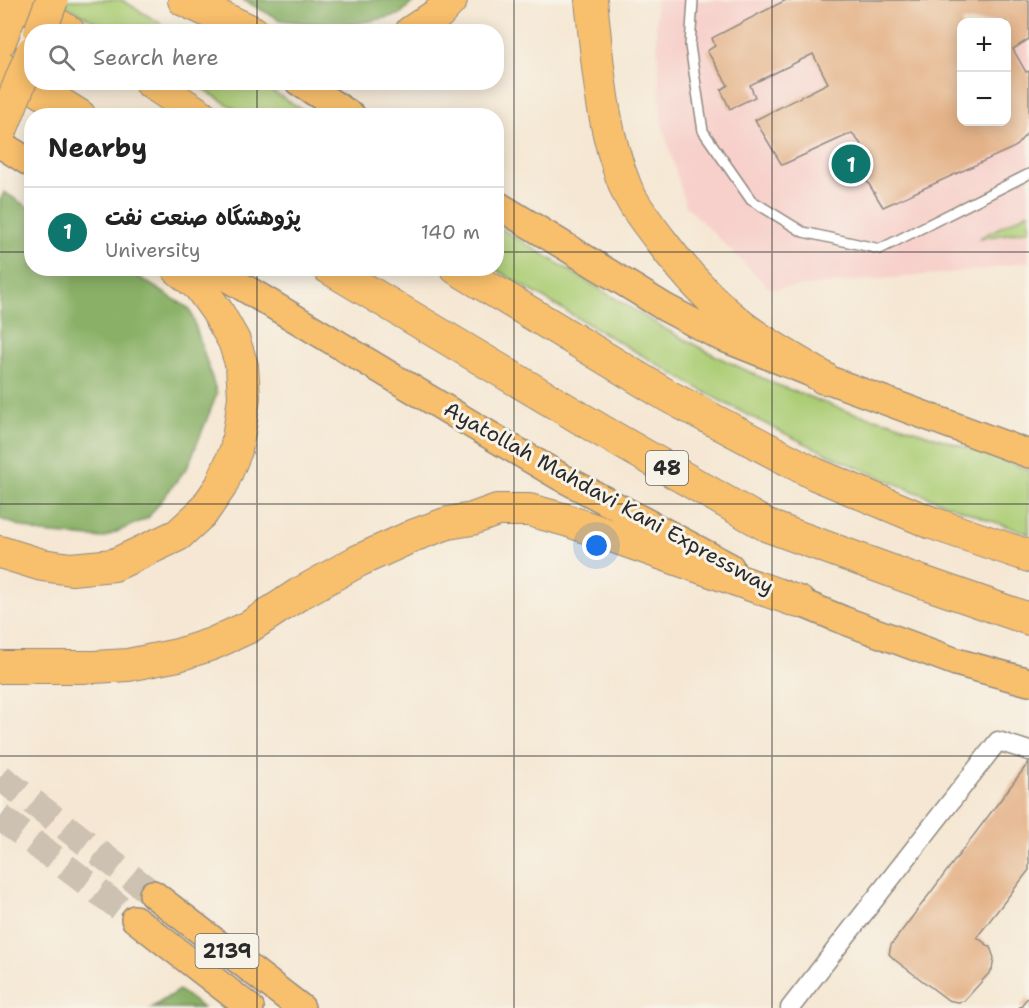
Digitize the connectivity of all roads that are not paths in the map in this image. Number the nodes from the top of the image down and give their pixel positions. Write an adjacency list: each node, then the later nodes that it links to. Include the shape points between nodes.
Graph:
1 (18, 0): 9 (highway); 13 (highway)
2 (52, 0): 8 (highway, bridge)
3 (171, 0): 10 (main road)
4 (184, 0): 11 (highway)
5 (451, 0): 12 (highway)
6 (591, 0): 32 (highway, via 602,102 610,136 627,190 642,215 720,308)
7 (693, 0): 26 (lane, via 690,46 703,131 751,200 803,232 880,249)
8 (43, 24)
9 (56, 24)
10 (208, 24)
11 (236, 24)
12 (423, 24)
13 (0, 41)
14 (0, 66): 16 (highway)
15 (24, 72): 23 (highway, bridge)
16 (24, 81)
17 (38, 90): 20 (highway)
18 (162, 90): 21 (highway)
19 (311, 90): 22 (main road)
20 (67, 108)
21 (190, 108)
22 (340, 108)
23 (0, 133)
24 (0, 144): 25 (main road)
25 (24, 159)
26 (1029, 174)
27 (504, 209): 32 (main road, via 666,308 719,336)
28 (187, 276): 34 (highway, via 218,311 242,366 244,397 236,450 221,486 178,535 114,565 71,570)
29 (224, 276): 36 (main road, Ayatollah Mahdavi Kani Expressway, via 552,471)
30 (342, 276): 37 (highway, 48, via 768,525)
31 (469, 276): 35 (highway, via 668,396 815,474 932,523)
32 (824, 378): 33 (main road)
33 (1029, 454)
34 (0, 552)
35 (1029, 556)
36 (799, 603): 38 (highway, via 566,520 529,510 497,510 415,536 358,561 249,627 178,655 128,665); 39 (main road, Ayatollah Mahdavi Kani Expressway, via 956,662)
37 (1029, 619)
38 (0, 667)
39 (1029, 682)
40 (1029, 751): 45 (street, via 998,741)
41 (153, 894): 44 (main road, 2139)
42 (135, 919): 43 (main road, 2139)
43 (250, 1008)
44 (301, 1008)
45 (790, 1008)

